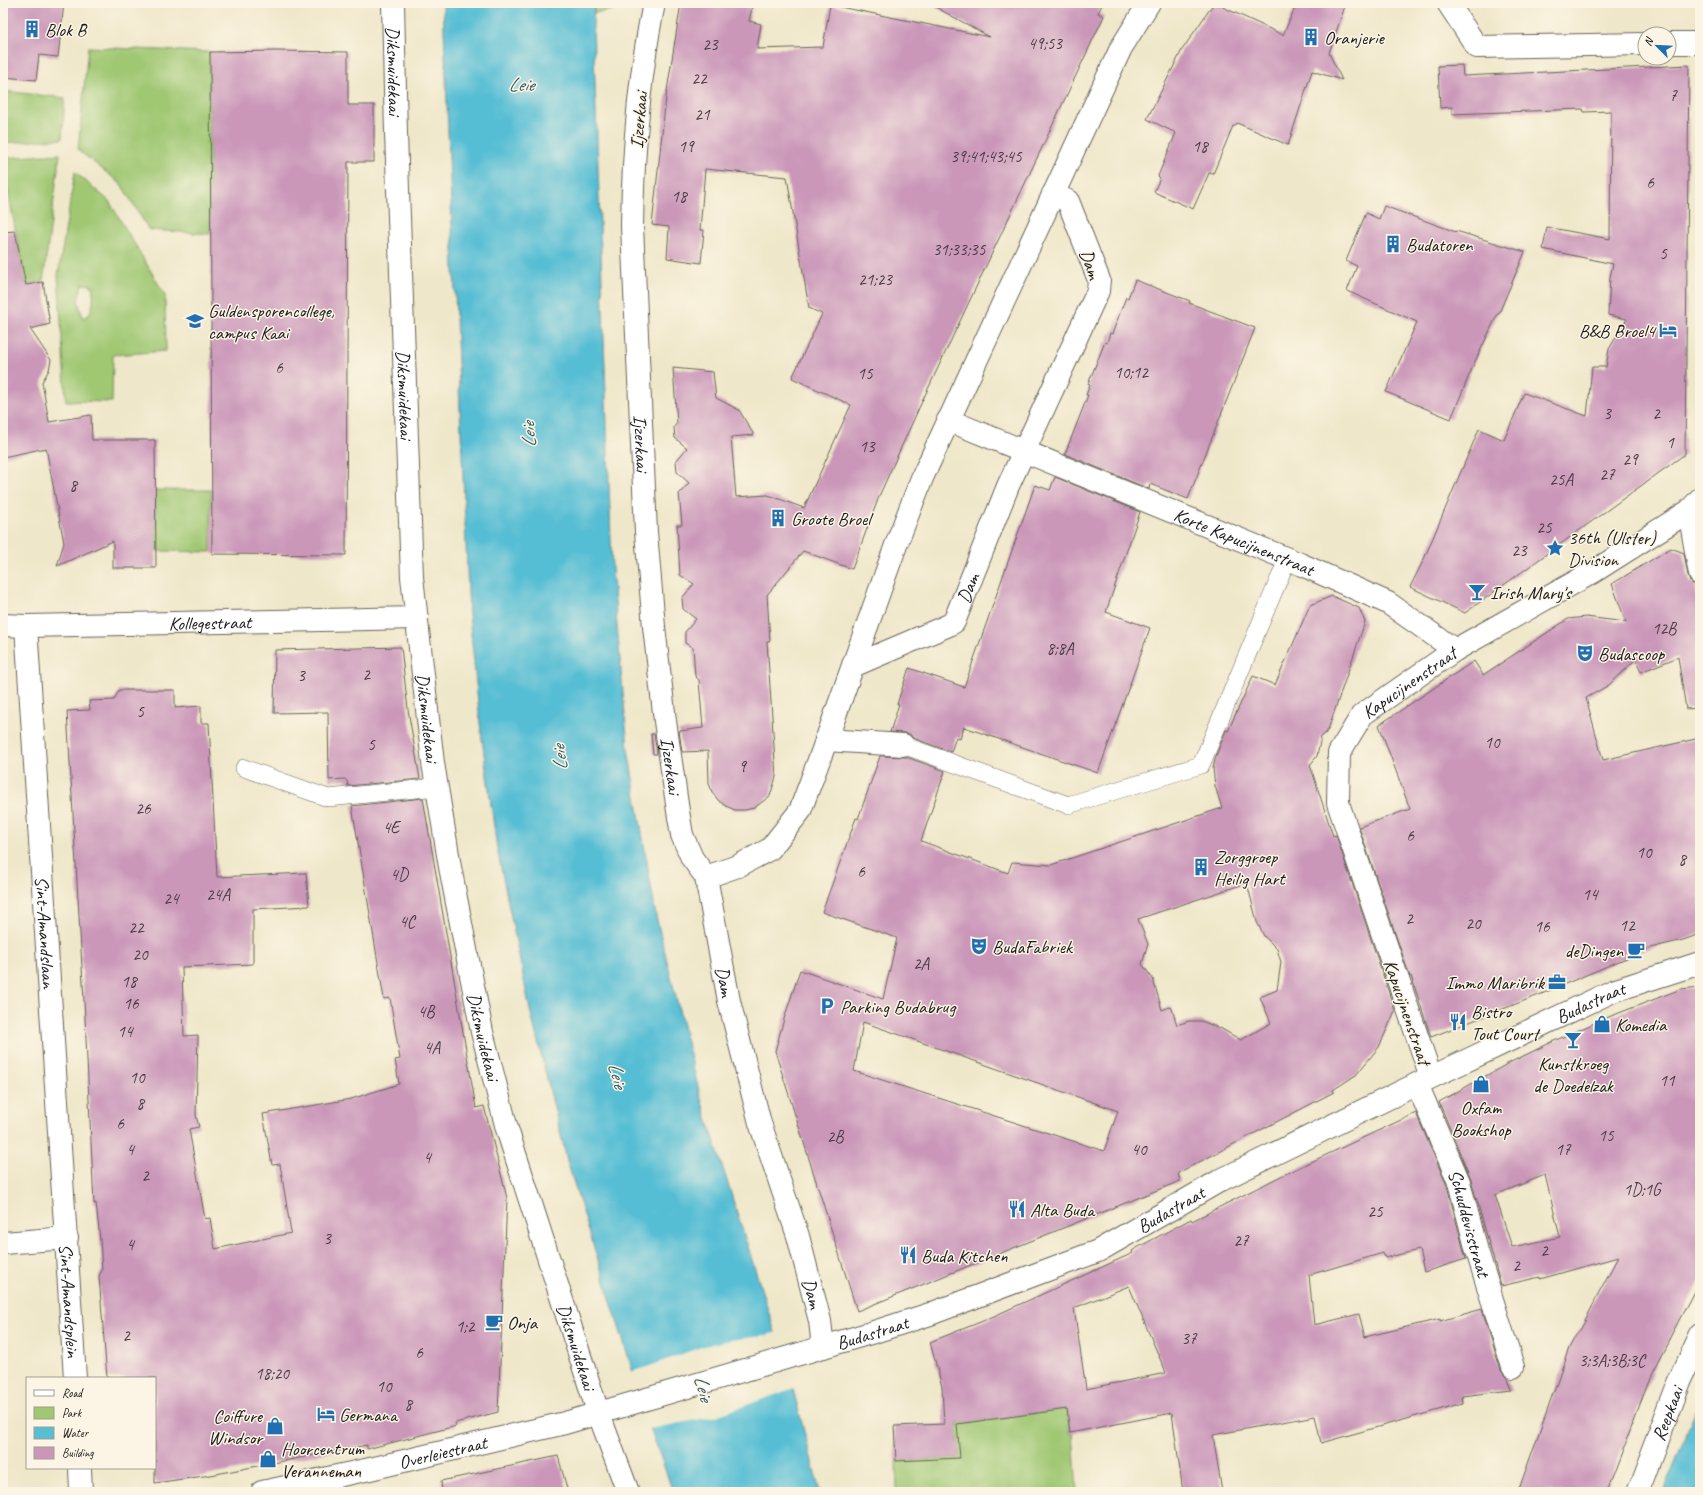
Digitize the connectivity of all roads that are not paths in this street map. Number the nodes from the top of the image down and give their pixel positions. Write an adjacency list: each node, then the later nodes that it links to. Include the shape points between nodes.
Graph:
1 (393, 3): 14 (street, Diksmuidekaai, via 412,577)
2 (654, 3): 23 (street, Ijzerkaai, via 644,63 632,188 633,267 646,532 665,721 682,835 692,858)
3 (1149, 3): 8 (street, via 1121,48)
4 (1448, 3): 7 (street, via 1477,47)
5 (1677, 43): 6 (street)
6 (1700, 43)
7 (1637, 44)
8 (1053, 194): 9 (street); 10 (street, Dam, via 1068,201 1099,280 1099,286)
9 (948, 420): 10 (street); 18 (street, via 896,544)
10 (1023, 451): 12 (street, Korte Kapucijnenstraat); 18 (street, Dam, via 954,622)
11 (1694, 505): 13 (street); 17 (street, Kapucijnenstraat, via 1593,572)
12 (1287, 560): 17 (street, Korte Kapucijnenstraat, via 1388,603); 20 (lane, via 1201,765 1068,805)
13 (1700, 574)
14 (417, 618): 16 (street, Kollegestraat); 22 (street, Diksmuidekaai)
15 (3, 624): 16 (street, Kollegestraat)
16 (26, 626): 26 (street, Sint-Amandslaan)
17 (1455, 650): 25 (street, Kapucijnenstraat, via 1362,715 1339,752 1338,803)
18 (853, 666): 19 (street)
19 (826, 740): 20 (street); 23 (street, via 800,811 770,849 738,866)
20 (903, 745)
21 (244, 768): 22 (lane, via 328,798)
22 (437, 787): 33 (street, Diksmuidekaai, via 484,1040 507,1129)
23 (706, 877): 29 (street, Dam, via 733,1016 760,1123 798,1236 820,1321)
24 (1700, 963): 25 (street, Budastraat, via 1613,991)
25 (1424, 1081): 29 (street, Budastraat, via 1221,1180 1098,1252 930,1314); 30 (street, Schuddevisstraat, via 1459,1182 1477,1251)
26 (67, 1238): 27 (street, Sint-Amandsplein); 31 (street, Sint-Amandsplein)
27 (3, 1243)
28 (1700, 1336): 38 (street, Reepkaai, via 1679,1382)
29 (823, 1347): 32 (street, Budastraat)
30 (1513, 1367)
31 (75, 1377)
32 (622, 1405): 33 (street, Overleiestraat)
33 (598, 1412): 36 (street, Overleiestraat, via 505,1438); 37 (street, Diksmuidekaai)
34 (80, 1469): 35 (street)
35 (81, 1492)
36 (262, 1492)
37 (628, 1492)
38 (1637, 1492)

